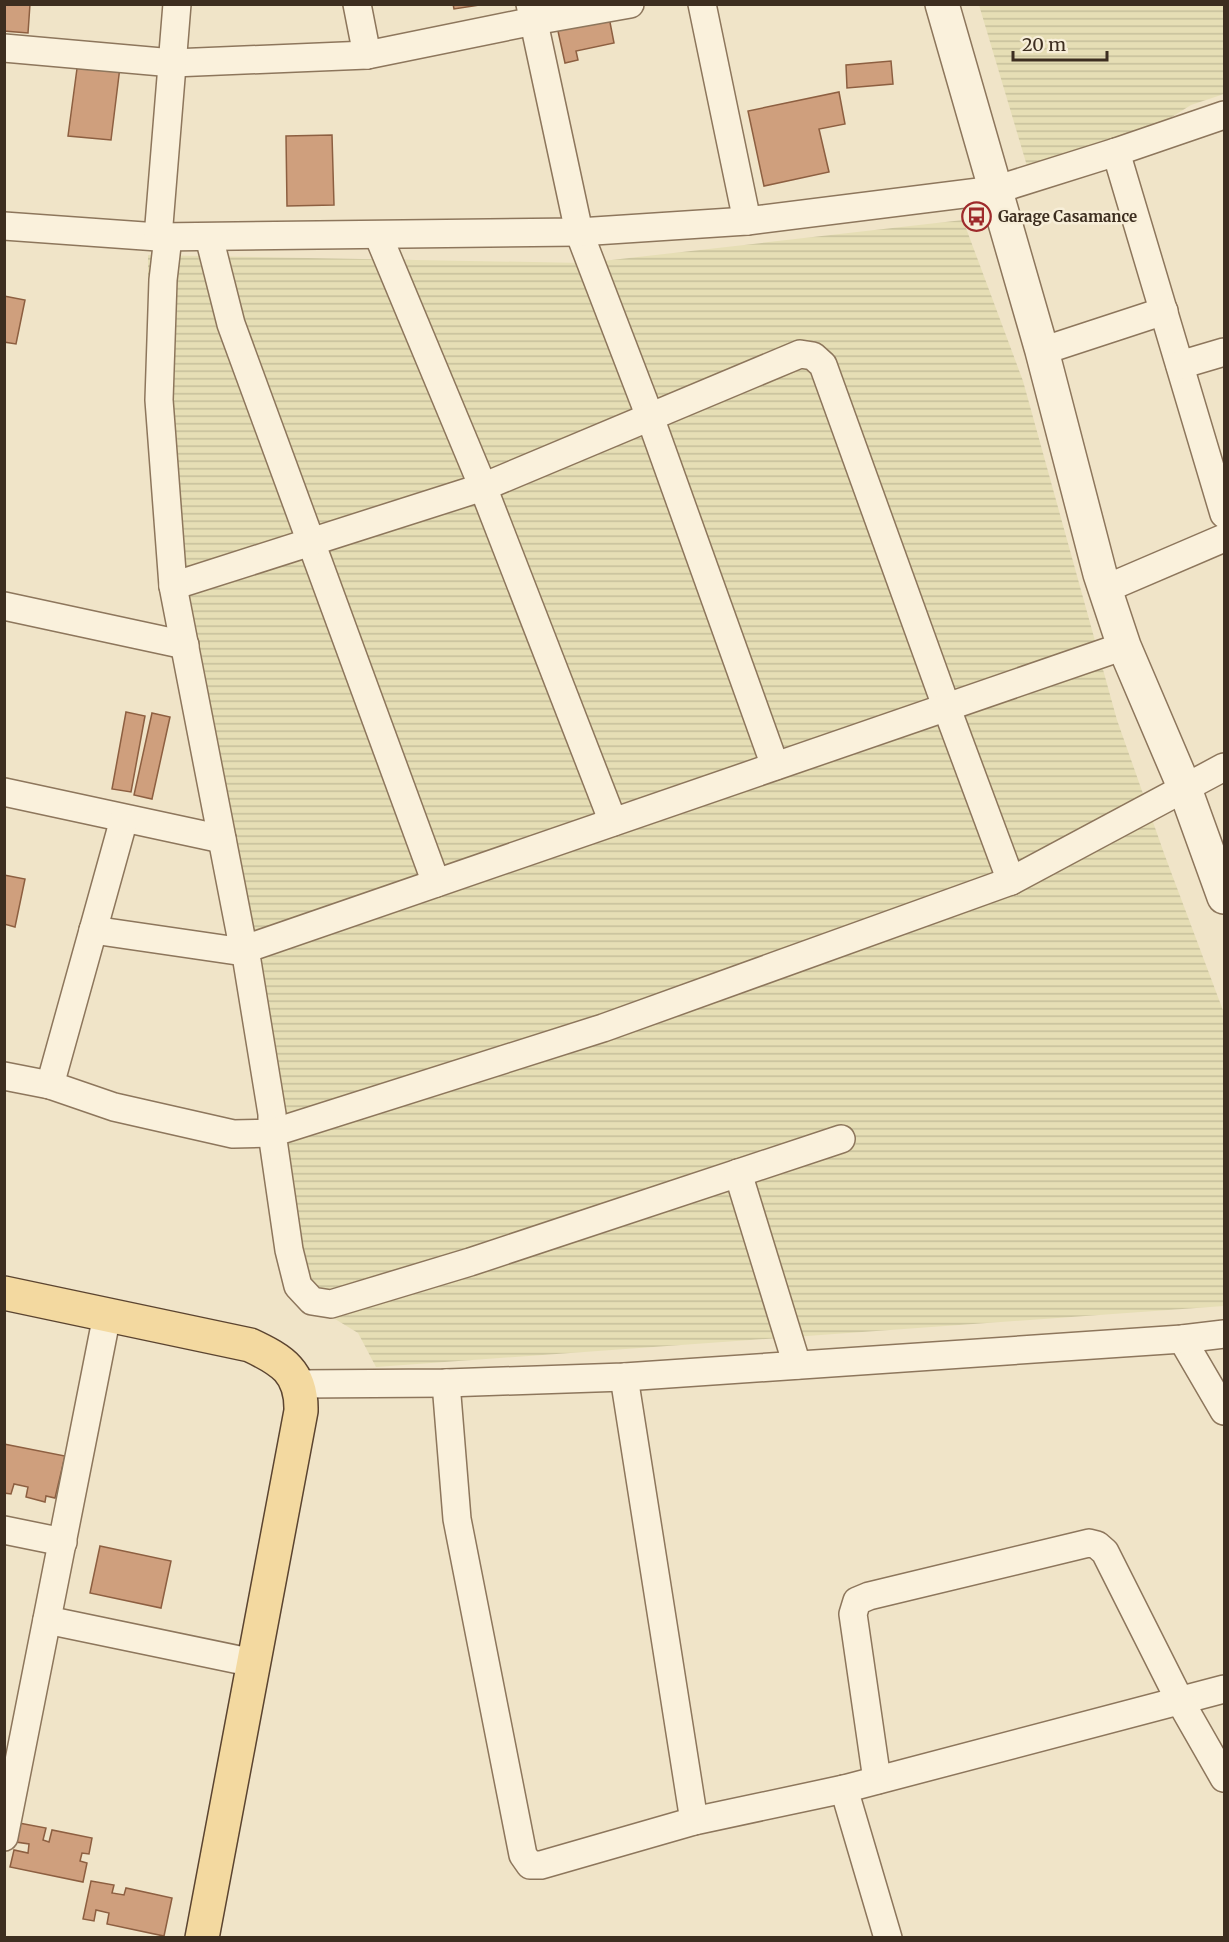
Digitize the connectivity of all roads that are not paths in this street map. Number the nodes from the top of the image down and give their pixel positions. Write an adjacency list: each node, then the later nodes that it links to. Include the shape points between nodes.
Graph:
1 (177, 4): 9 (street)
2 (357, 4): 8 (street)
3 (630, 4): 6 (street)
4 (702, 4): 13 (street)
5 (942, 4): 12 (street)
6 (532, 13): 8 (street); 15 (street)
7 (4, 48): 9 (street)
8 (367, 55): 9 (street)
9 (173, 63): 17 (street)
10 (1224, 115): 11 (street)
11 (1116, 152): 12 (street); 19 (street)
12 (995, 190): 13 (street); 20 (street)
13 (747, 220): 15 (street)
14 (4, 226): 17 (street)
15 (579, 232): 16 (street); 23 (street)
16 (378, 235): 18 (street); 25 (street)
17 (163, 237): 18 (street); 29 (street, via 159,400)
18 (209, 237): 28 (street, via 231,324)
19 (1164, 311): 20 (street); 22 (street)
20 (1042, 351): 30 (street)
21 (1224, 352): 22 (street)
22 (1180, 365): 24 (street)
23 (650, 417): 25 (street); 34 (street, via 800,354 813,356 823,365); 35 (street)
24 (1213, 435): 26 (street)
25 (483, 487): 28 (street); 40 (street)
26 (1224, 514)
27 (1224, 538): 30 (street)
28 (312, 543): 29 (street); 43 (street)
29 (173, 586): 32 (street)
30 (1105, 589): 33 (street)
31 (4, 606): 32 (street)
32 (185, 645): 41 (street)
33 (1124, 645): 34 (street); 37 (street)
34 (945, 706): 35 (street); 42 (street)
35 (775, 766): 40 (street)
36 (1224, 767): 37 (street)
37 (1185, 789): 42 (street); 44 (street)
38 (4, 792): 39 (street)
39 (124, 819): 41 (street); 45 (street)
40 (613, 822): 43 (street)
41 (222, 839): 46 (street)
42 (1011, 881): 49 (street, via 603,1028)
43 (436, 883): 46 (street)
44 (1224, 897)
45 (93, 930): 46 (street); 48 (street)
46 (244, 952): 49 (street)
47 (4, 1076): 48 (street)
48 (50, 1085): 49 (street, via 114,1107 233,1134)
49 (272, 1133): 51 (street, via 298,1286 312,1301 331,1304 481,1259)
50 (841, 1139): 51 (street)
51 (738, 1173): 56 (street)
52 (4, 1293): 53 (main road)
53 (107, 1315): 59 (main road, via 249,1345 284,1364); 62 (street)
54 (1224, 1334): 55 (street)
55 (1182, 1339): 56 (street); 60 (street)
56 (797, 1365): 57 (street)
57 (624, 1377): 58 (street); 70 (street)
58 (446, 1383): 59 (street); 70 (street, via 457,1519 523,1855 531,1865 541,1865)
59 (299, 1384): 64 (main road, via 301,1411)
60 (1224, 1411)
61 (4, 1530): 62 (street)
62 (63, 1542): 63 (street)
63 (47, 1620): 64 (street); 71 (street)
64 (254, 1663): 72 (main road)
65 (1224, 1689): 66 (street)
66 (1180, 1701): 67 (street); 68 (street); 68 (street, via 1105,1552 1097,1545 1089,1543 869,1596 856,1601 853,1614)
67 (1224, 1778)
68 (876, 1780): 69 (street)
69 (844, 1789): 70 (street); 73 (street)
70 (694, 1821)
71 (4, 1837)
72 (202, 1938)
73 (888, 1938)

